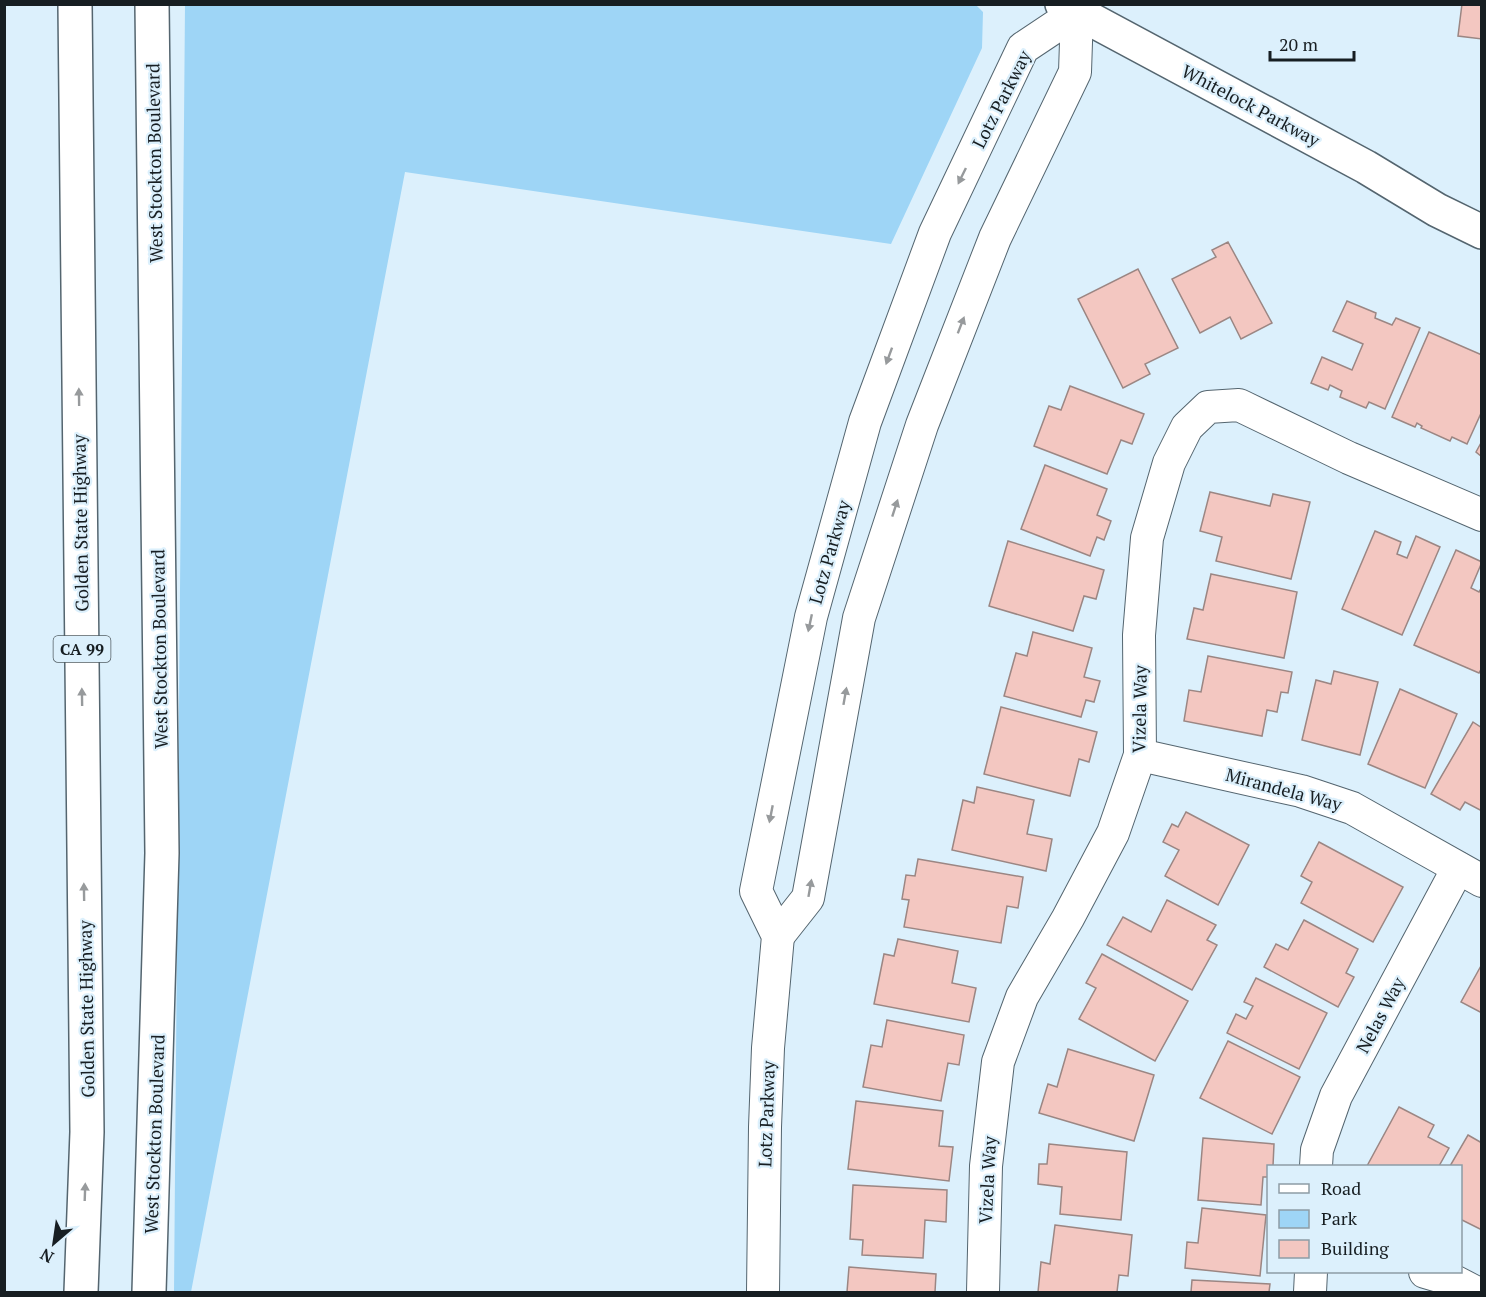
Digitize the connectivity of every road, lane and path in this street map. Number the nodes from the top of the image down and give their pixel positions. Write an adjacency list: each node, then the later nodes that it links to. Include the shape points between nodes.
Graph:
1 (75, 4): 14 (main road, Golden State Highway / CA 99, one-way to 1, via 87,1121)
2 (152, 4): 15 (main road, West Stockton Boulevard, via 162,853)
3 (1069, 8): 4 (main road, Whitelock Parkway, via 1366,167); 10 (street, one-way to 3, via 808,898 859,618 922,425 995,238 1075,72); 10 (street, Lotz Parkway, one-way to 10, via 1023,48 935,233 865,422 811,617 756,891)
4 (1437, 210): 5 (main road, Whitelock Parkway); 6 (main road, Whitelock Parkway)
5 (1482, 223)
6 (1482, 232)
7 (1482, 515): 8 (street, Vizela Way, via 1239,405 1208,406 1187,427 1169,463 1147,538 1139,635)
8 (1140, 755): 9 (street, Mirandela Way, via 1301,791 1352,808); 17 (street, Vizela Way, via 1113,833 1022,997 999,1062 986,1166)
9 (1470, 874): 11 (street, Nelas Way, via 1336,1096 1317,1150)
10 (778, 936): 16 (street, Lotz Parkway, via 765,1116)
11 (1316, 1165)
12 (1311, 1273): 18 (street)
13 (1428, 1273): 19 (street)
14 (81, 1293)
15 (149, 1293)
16 (763, 1293)
17 (983, 1293)
18 (1310, 1293)
19 (1476, 1293)

